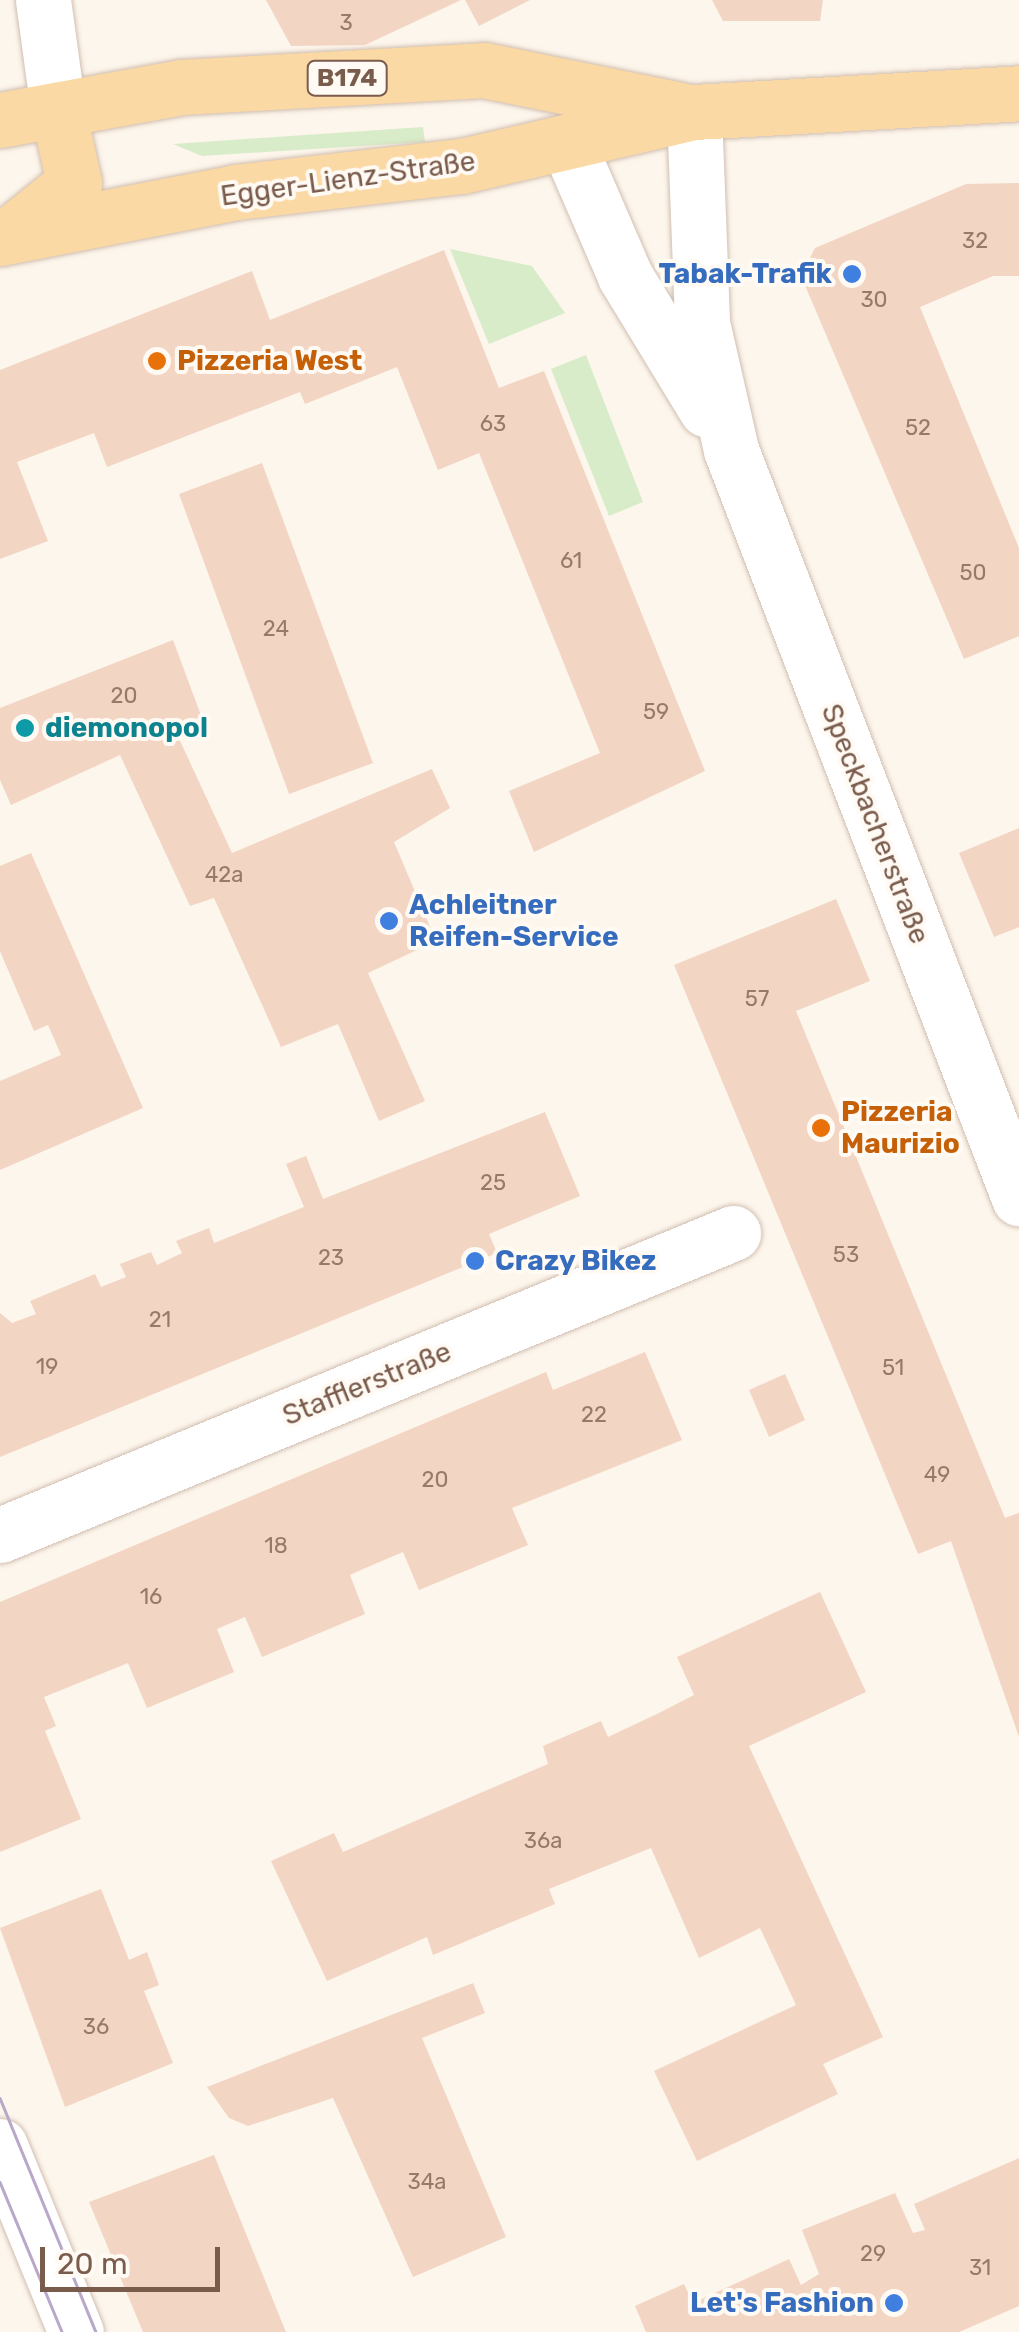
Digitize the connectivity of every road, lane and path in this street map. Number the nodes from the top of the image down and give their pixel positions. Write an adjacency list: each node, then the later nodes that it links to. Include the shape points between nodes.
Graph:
1 (43, 0): 3 (street)
2 (1019, 93): 4 (main road, Egger-Lienz-Straße / B174)
3 (58, 110): 4 (main road, Egger-Lienz-Straße / B174, via 181,87 484,70); 5 (main road, Egger-Lienz-Straße / B174); 7 (main road, via 74,184)
4 (694, 112): 6 (main road, Egger-Lienz-Straße / B174); 8 (street, Speckbacherstraße, via 702,323)
5 (0, 120)
6 (568, 144): 7 (main road, Egger-Lienz-Straße / B174); 8 (street, Speckbacherstraße, via 625,276)
7 (5, 237)
8 (731, 450): 9 (street, Speckbacherstraße)
9 (1019, 1198)
10 (734, 1233): 11 (street, Stafflerstraße)
11 (0, 1535)
12 (0, 2146): 13 (street)
13 (76, 2332)

